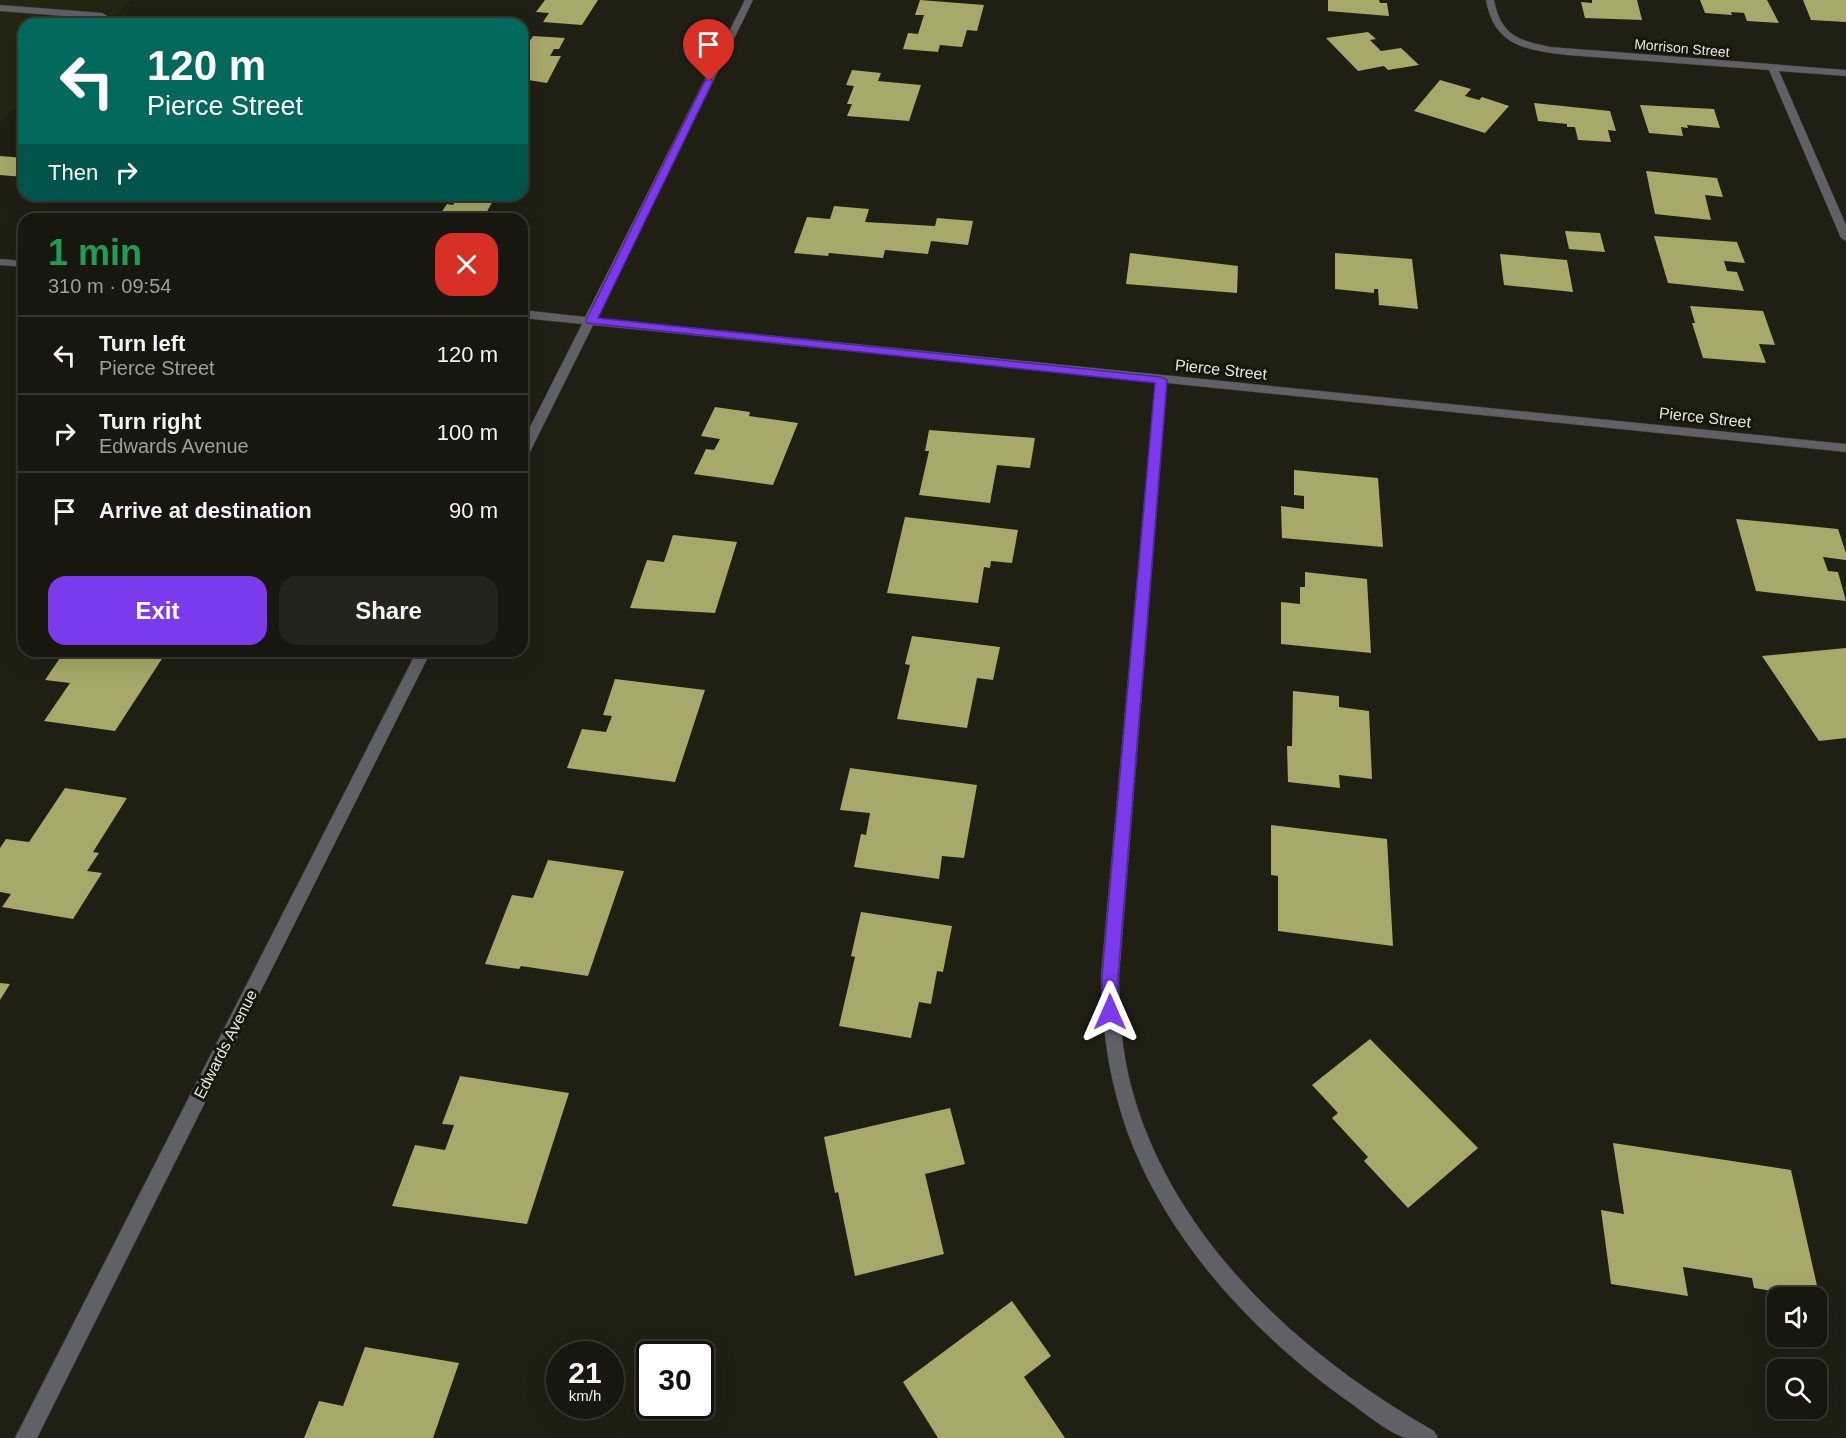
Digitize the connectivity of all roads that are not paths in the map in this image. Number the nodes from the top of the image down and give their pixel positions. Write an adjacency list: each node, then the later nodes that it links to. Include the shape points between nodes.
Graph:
1 (749, 0): 11 (street)
2 (1490, 0): 5 (street, Morrison Street, via 1501,30 1537,47)
3 (0, 8): 4 (street)
4 (102, 16)
5 (1773, 68): 6 (street, Morrison Street); 7 (street)
6 (1846, 73)
7 (1846, 238)
8 (0, 262): 9 (street)
9 (18, 264)
10 (528, 315): 11 (street, Pierce Street)
11 (591, 320): 12 (street, Pierce Street); 13 (street)
12 (1161, 380): 14 (street, Pierce Street); 17 (street, via 1110,976 1114,1048 1127,1104 1151,1164 1171,1200 1227,1280 1294,1348 1365,1402)
13 (528, 444)
14 (1846, 448)
15 (421, 657): 16 (street, Edwards Avenue)
16 (26, 1438)
17 (1427, 1438)

